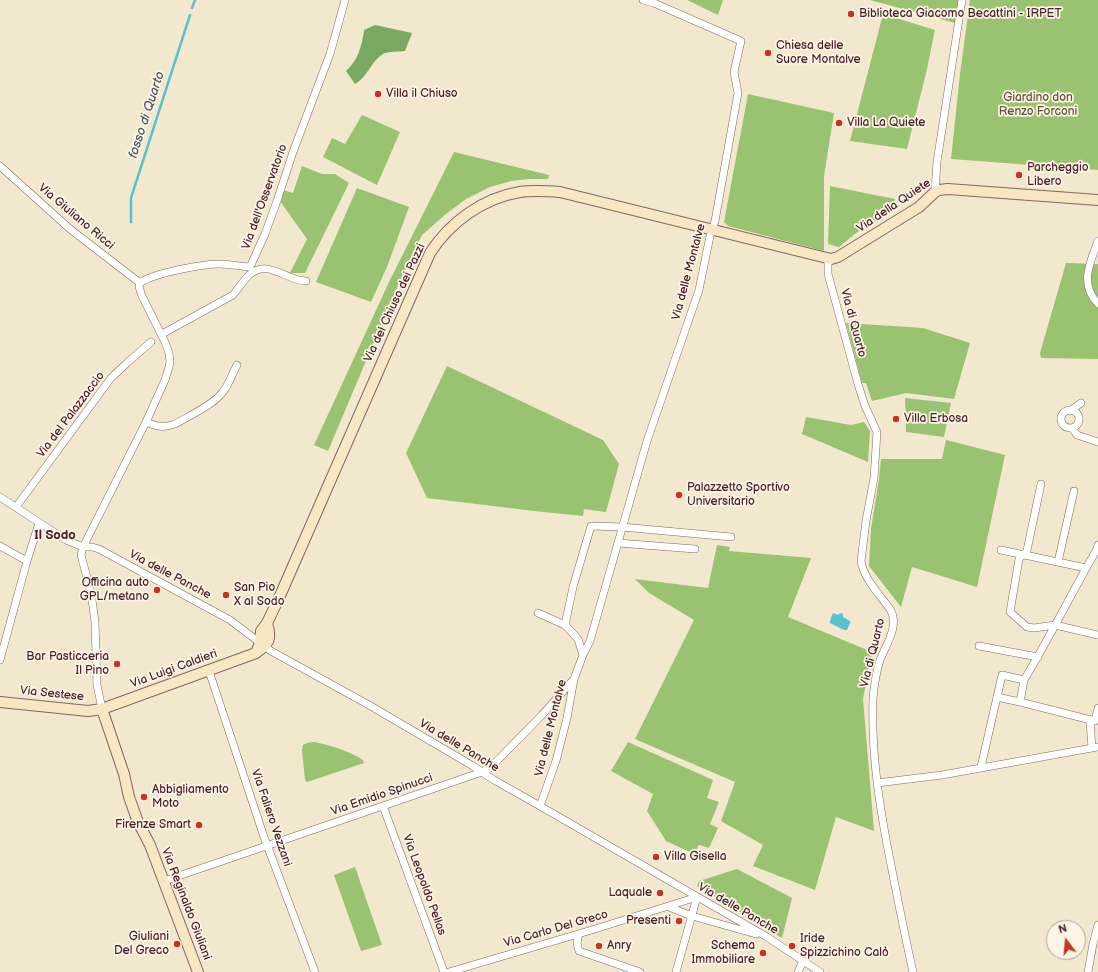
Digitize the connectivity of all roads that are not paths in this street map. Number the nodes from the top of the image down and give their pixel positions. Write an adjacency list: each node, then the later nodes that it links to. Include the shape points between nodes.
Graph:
1 (345, 0): 11 (street, Via dell'Osservatorio, via 330,54 265,234 251,265 209,265 169,272 150,277)
2 (643, 0): 7 (street, Via delle Montalve, via 741,41 734,72 738,93)
3 (962, 0): 5 (street, via 937,162)
4 (0, 166): 11 (street, Via Giuliano Ricci, via 70,229)
5 (935, 192): 6 (main road, Via della Quiete, via 948,189); 9 (main road, Via della Quiete, via 919,207 838,257)
6 (1098, 200)
7 (712, 229): 9 (main road); 26 (street, Via delle Montalve, via 699,290 647,441); 43 (main road, Via del Chiuso dei Pazzi, via 570,194 545,191 520,192 499,198 482,204 459,220 430,253 267,623 269,640)
8 (1098, 241): 12 (street, via 1087,275 1090,292)
9 (828, 259): 59 (street, Via di Quarto, via 828,274 858,384 876,432 874,478 861,561 867,578 894,618 874,685 874,754)
10 (306, 281): 13 (street, via 270,269 257,270 248,276 233,295)
11 (140, 283): 13 (street, via 142,296)
12 (1098, 304)
13 (162, 334): 18 (street, via 170,362 165,380)
14 (151, 342): 24 (street, Via del Palazzaccio, via 111,378)
15 (237, 365): 18 (street, via 225,389 214,401 170,426)
16 (1081, 403): 17 (street)
17 (1070, 411): 19 (street, via 1078,418); 19 (street, via 1063,414 1061,420 1065,427)
18 (146, 422): 30 (street)
19 (1072, 428): 20 (street, via 1077,435)
20 (1098, 442)
21 (1041, 484): 34 (street)
22 (1074, 491): 36 (street)
23 (0, 497): 24 (street)
24 (16, 507): 25 (street)
25 (39, 523): 30 (street); 35 (street)
26 (622, 527): 27 (street); 28 (street, Via delle Montalve); 40 (street, via 591,526)
27 (731, 536)
28 (618, 543): 32 (street); 44 (street, Via delle Montalve, via 590,641)
29 (0, 546): 35 (street)
30 (82, 547): 43 (street, Via delle Panche, via 99,549 230,620); 54 (street, Via Reginaldo Giuliani, via 80,555 88,579 95,622 97,685)
31 (1098, 548): 37 (street)
32 (695, 549)
33 (1001, 550): 34 (street)
34 (1025, 555): 36 (street); 39 (street, via 1019,559 1010,612 1027,627)
35 (27, 560): 46 (street)
36 (1058, 562): 37 (street)
37 (1086, 568): 39 (street)
38 (538, 613): 40 (street)
39 (1055, 624): 41 (street); 45 (street)
40 (565, 625): 44 (street, via 578,639)
41 (1098, 635)
42 (979, 646): 45 (street)
43 (260, 648): 47 (main road, Via Luigi Caldieri); 58 (street, Via delle Panche, via 369,705)
44 (583, 655): 48 (street, Via delle Montalve)
45 (1038, 657): 49 (street)
46 (0, 658)
47 (209, 671): 54 (main road, Via Luigi Caldieri); 62 (street, Via Faliero Vezzani)
48 (574, 679): 58 (street, Via Emidio Spinucci, via 490,768); 61 (street, Via delle Montalve, via 556,761)
49 (1024, 680): 50 (street, via 1002,675); 52 (street)
50 (997, 697): 52 (street); 57 (street)
51 (0, 702): 54 (main road, Via Sestese, via 88,711)
52 (1020, 702): 55 (street)
53 (1098, 708): 55 (street, via 1095,721)
54 (102, 709): 63 (main road, Via Reginaldo Giuliani, via 138,822 150,844)
55 (1090, 721): 56 (street)
56 (1095, 747): 57 (street)
57 (981, 767): 59 (street)
58 (482, 772): 60 (street, Via Emidio Spinucci); 61 (street, Via delle Panche)
59 (877, 783): 80 (street, Via di Quarto)
60 (382, 806): 62 (street, Via Emidio Spinucci); 74 (street, Via Leopoldo Pellas)
61 (540, 806): 64 (street, Via delle Panche)
62 (268, 846): 63 (street, Via Emidio Spinucci); 73 (street, Via Faliero Vezzani)
63 (164, 881): 72 (main road, Via Reginaldo Giuliani)
64 (697, 897): 65 (street, Via Carlo Del Greco); 66 (street); 69 (street, Via delle Panche)
65 (669, 907): 66 (street); 68 (street, Via Carlo Del Greco)
66 (692, 916): 69 (street); 77 (street)
67 (1098, 926): 81 (street, via 1092,944)
68 (579, 934): 71 (street, via 579,951); 75 (street, Via Carlo Del Greco)
69 (767, 937): 70 (street, Via delle Panche)
70 (803, 961): 78 (street); 79 (street, Via delle Panche)
71 (621, 969): 76 (street)
72 (198, 972)
73 (315, 972)
74 (444, 972)
75 (449, 972)
76 (640, 972)
77 (676, 972)
78 (798, 972)
79 (820, 972)
80 (913, 972)
81 (1088, 972)

